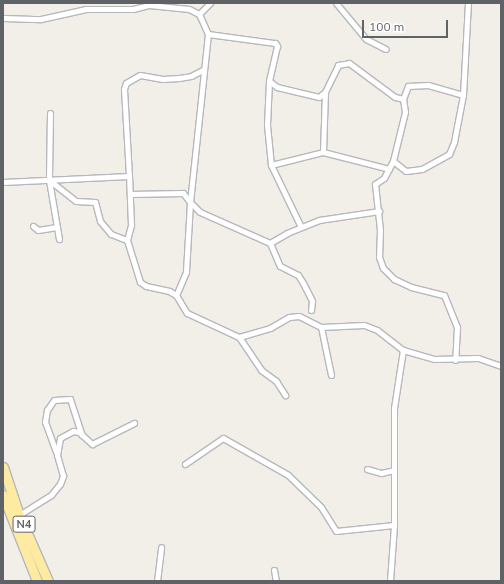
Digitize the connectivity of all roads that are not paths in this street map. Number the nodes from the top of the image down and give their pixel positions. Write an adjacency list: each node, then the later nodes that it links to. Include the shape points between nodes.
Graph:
1 (210, 3): 5 (street)
2 (336, 3): 8 (street, via 366,39)
3 (468, 3): 12 (street)
4 (148, 4): 5 (street, via 189,9); 6 (street, via 133,9 86,9 41,19)
5 (199, 14): 7 (street)
6 (4, 18)
7 (208, 34): 9 (street); 10 (street, via 275,43 277,46)
8 (386, 48)
9 (203, 70): 19 (street, via 179,78 163,79 140,75 126,83 124,89); 23 (street)
10 (269, 81): 11 (street, via 277,87 311,97 319,97); 17 (street, via 267,125)
11 (325, 92): 13 (street, via 338,65 349,63 396,97); 15 (street)
12 (463, 95): 13 (street, via 428,85 408,86); 16 (street, via 454,142 449,154 422,169 406,171)
13 (403, 99): 16 (street, via 405,112)
14 (50, 112): 20 (street)
15 (322, 152): 17 (street); 18 (street)
16 (393, 161): 18 (street)
17 (271, 165): 26 (street)
18 (389, 169): 24 (street, via 384,178 376,184)
19 (129, 176): 20 (street, via 65,177); 22 (street)
20 (49, 180): 21 (street); 27 (street); 29 (street, via 76,201 95,202 100,221 111,234)
21 (3, 182)
22 (130, 194): 23 (street, via 183,193); 29 (street, via 131,229)
23 (190, 202): 30 (street, via 200,212); 31 (street, via 186,272)
24 (379, 211): 26 (street, via 336,216); 36 (street, via 380,257 384,268 394,279 411,287 444,295 457,327)
25 (34, 226): 27 (street, via 38,230)
26 (300, 227): 30 (street)
27 (57, 228): 28 (street)
28 (58, 239)
29 (127, 240): 31 (street, via 140,282)
30 (270, 243): 32 (street, via 280,266 298,275 303,283 312,301)
31 (176, 294): 34 (street, via 187,313)
32 (311, 310)
33 (321, 327): 34 (street, via 307,318 289,317 270,328); 35 (street, via 364,325 377,330); 38 (street)
34 (239, 337): 39 (street, via 261,370 276,381)
35 (403, 350): 36 (street, via 434,359); 46 (street, via 394,408)
36 (455, 360): 37 (street, via 478,358)
37 (501, 366)
38 (331, 375)
39 (285, 395)
40 (134, 423): 41 (street, via 92,444)
41 (82, 435): 42 (street, via 73,431 60,438); 42 (street, via 70,399 54,400 47,410 46,422)
42 (57, 455): 48 (street, via 63,476 60,484 51,495)
43 (185, 464): 49 (street, via 223,438 288,475 321,507 336,531)
44 (3, 467): 48 (highway, N4)
45 (368, 469): 46 (street, via 381,473)
46 (394, 470): 49 (street)
47 (3, 494): 52 (highway, N4)
48 (19, 515): 53 (highway, N4)
49 (394, 525): 56 (street)
50 (161, 547): 54 (street)
51 (274, 570): 55 (street)
52 (37, 581)
53 (48, 581)
54 (157, 581)
55 (276, 581)
56 (390, 581)

